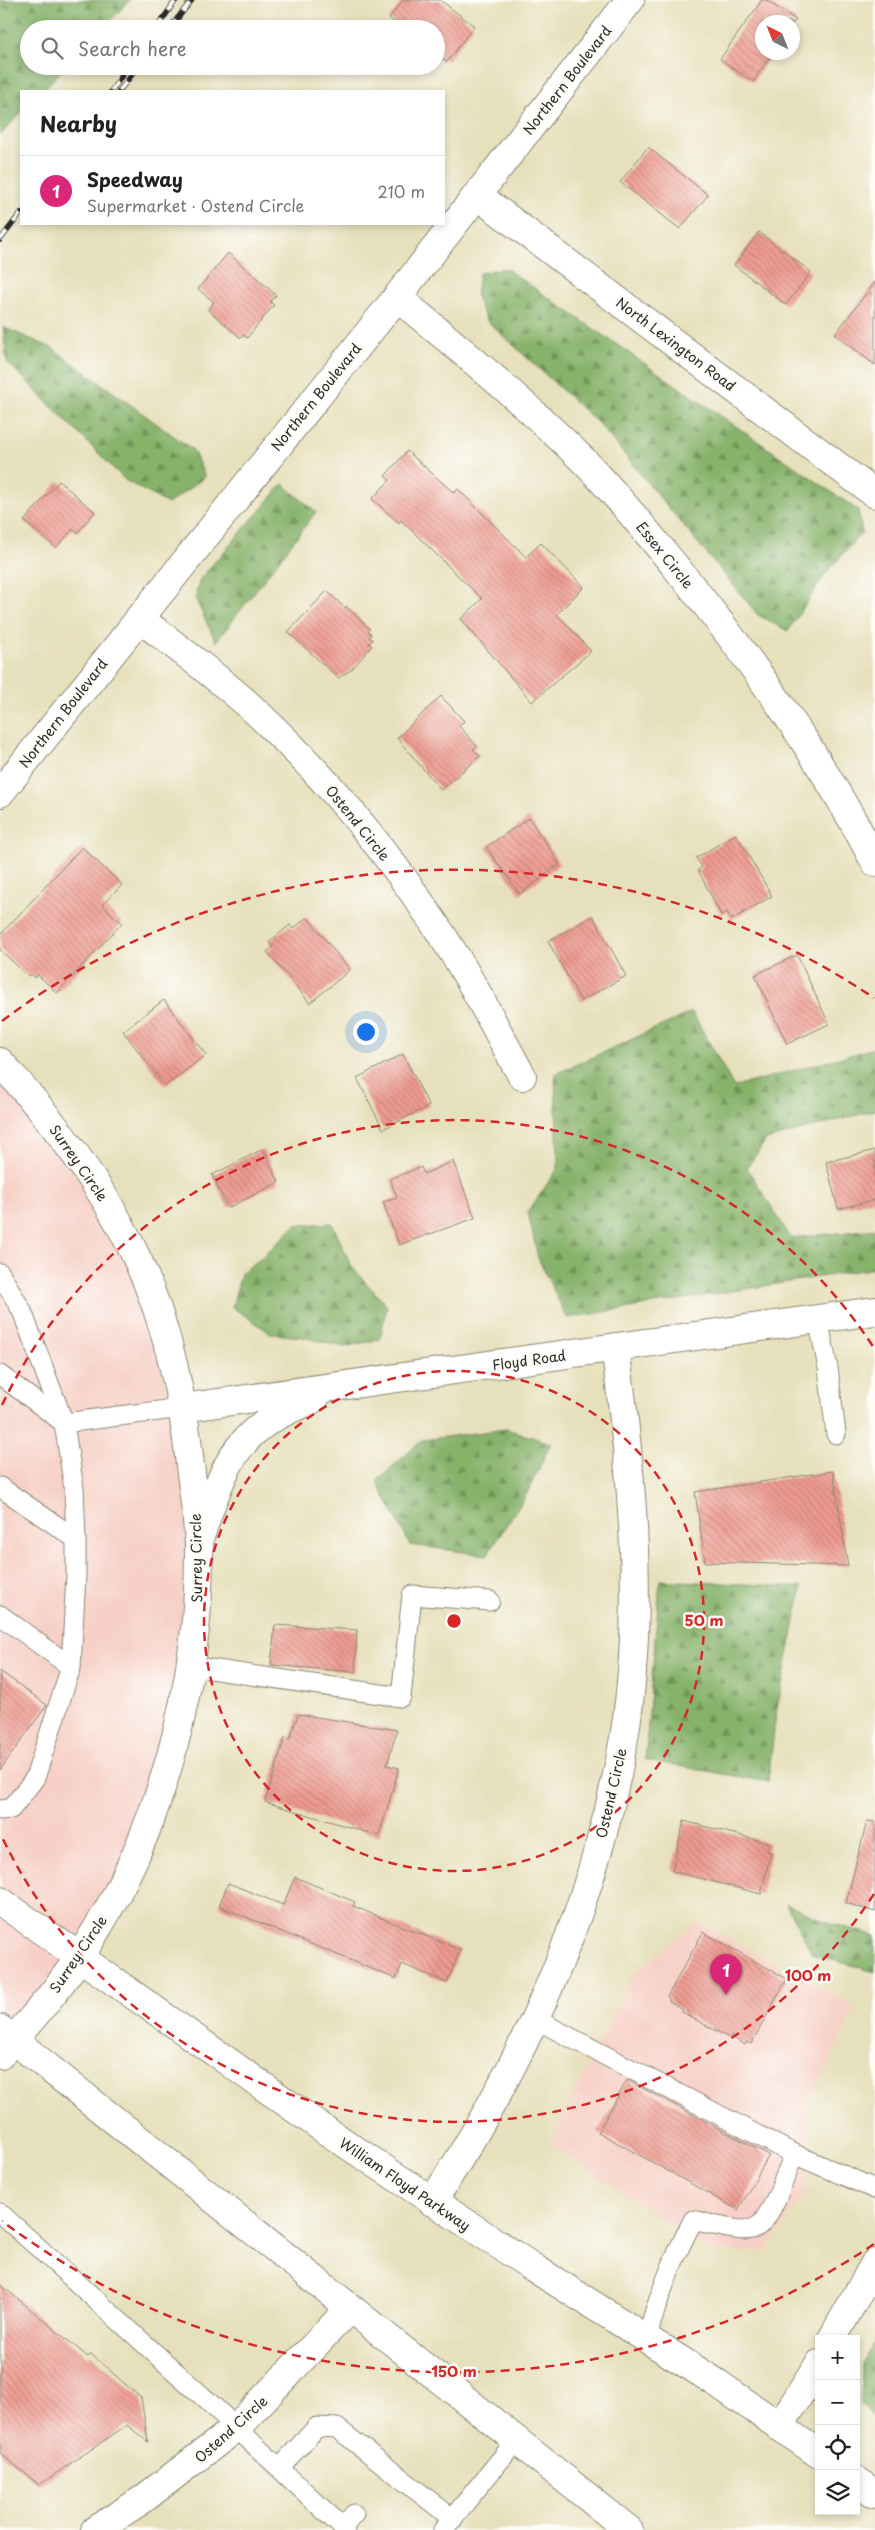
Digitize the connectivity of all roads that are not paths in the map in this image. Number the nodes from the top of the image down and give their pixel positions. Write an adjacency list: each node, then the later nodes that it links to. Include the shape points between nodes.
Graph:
1 (630, 0): 2 (main road, Northern Boulevard)
2 (477, 195): 3 (main road, Northern Boulevard); 4 (main road, North Lexington Road)
3 (397, 297): 5 (main road, Northern Boulevard); 7 (main road, Essex Circle, via 530,408 633,515 736,641 778,700 816,756)
4 (875, 494)
5 (139, 618): 6 (main road, Northern Boulevard); 9 (main road, Ostend Circle, via 253,709 346,805 456,957)
6 (0, 793)
7 (875, 862)
8 (0, 1062): 16 (main road, Surrey Circle, via 92,1178 130,1243 162,1321)
9 (522, 1076)
10 (0, 1273): 17 (lane, via 22,1311)
11 (875, 1311): 12 (main road, Floyd Road)
12 (818, 1318): 13 (main road, Floyd Road); 18 (lane)
13 (615, 1347): 15 (main road, Floyd Road); 29 (main road, Ostend Circle, via 626,1430 633,1561 634,1621 624,1738 597,1851 578,1912)
14 (0, 1375): 17 (lane)
15 (337, 1387): 16 (main road, Floyd Road); 21 (main road, via 270,1420 242,1444 221,1477)
16 (182, 1408): 17 (lane); 21 (main road, Surrey Circle)
17 (64, 1423): 20 (lane, via 74,1489)
18 (836, 1434)
19 (0, 1487): 20 (lane)
20 (76, 1539): 25 (lane)
21 (199, 1543): 24 (main road, Surrey Circle, via 196,1632)
22 (490, 1601): 24 (lane, via 412,1595 401,1697)
23 (0, 1615): 25 (lane)
24 (190, 1666): 28 (main road, Surrey Circle, via 178,1725 152,1814 104,1916)
25 (71, 1667): 26 (lane, via 36,1778 11,1809)
26 (0, 1810)
27 (0, 1901): 28 (main road, William Floyd Parkway)
28 (80, 1956): 30 (main road, Surrey Circle); 33 (main road, William Floyd Parkway, via 258,2085)
29 (535, 2019): 31 (lane); 33 (main road, Ostend Circle, via 492,2106)
30 (4, 2041): 36 (main road)
31 (794, 2154): 32 (lane); 38 (lane, via 766,2219 754,2229 693,2220 659,2293)
32 (875, 2190)
33 (432, 2202): 38 (main road, William Floyd Parkway)
34 (0, 2213): 41 (lane)
35 (875, 2263): 37 (main road)
36 (350, 2308): 41 (main road, Ostend Circle); 42 (main road)
37 (834, 2335)
38 (647, 2338): 40 (main road, William Floyd Parkway)
39 (815, 2370): 40 (main road)
40 (779, 2427): 43 (main road, William Floyd Parkway)
41 (236, 2428): 44 (lane); 49 (main road, Ostend Circle, via 142,2500)
42 (515, 2442): 48 (lane); 50 (main road)
43 (815, 2451)
44 (279, 2468): 47 (lane, via 312,2491); 48 (lane, via 317,2426 337,2428 350,2444)
45 (860, 2483): 46 (main road)
46 (875, 2494)
47 (347, 2524)
48 (448, 2524)
49 (95, 2530)
50 (628, 2530)

